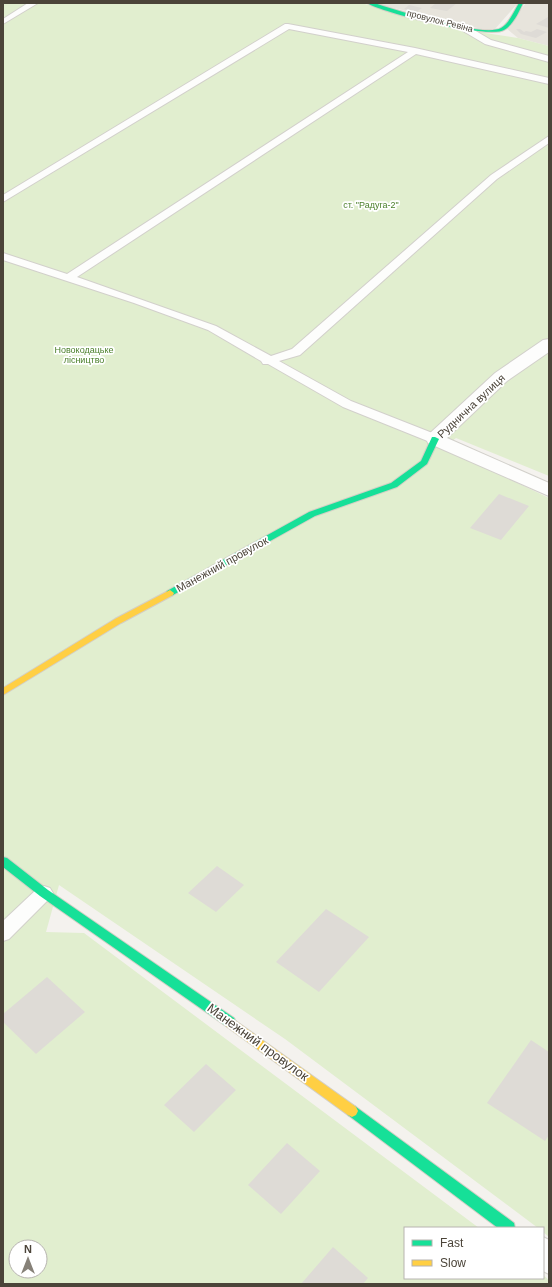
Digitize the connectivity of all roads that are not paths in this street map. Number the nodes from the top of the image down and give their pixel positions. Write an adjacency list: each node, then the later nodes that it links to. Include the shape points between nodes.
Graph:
1 (34, 3): 4 (lane)
2 (369, 3): 5 (street, провулок Ревіна)
3 (522, 3): 5 (street, провулок Ревіна, via 501,30 494,32)
4 (3, 22)
5 (466, 29): 7 (lane, via 488,42)
6 (415, 50): 8 (lane); 10 (lane, via 288,26); 12 (lane)
7 (549, 58)
8 (549, 81)
9 (549, 139): 14 (lane, via 494,178 296,352)
10 (3, 199)
11 (3, 256): 12 (lane)
12 (68, 278): 14 (lane, via 212,328)
13 (549, 344): 15 (street, Руднична вулиця, via 501,377)
14 (267, 361): 15 (lane, via 347,404)
15 (435, 439): 16 (street, Руднична вулиця); 17 (street, Манежний провулок, via 424,462 394,485 312,514 118,621)
16 (549, 490)
17 (3, 692)
18 (3, 861): 19 (street, Манежний провулок)
19 (44, 893): 20 (lane); 21 (street, Манежний провулок, via 268,1048)
20 (3, 933)
21 (508, 1227)

